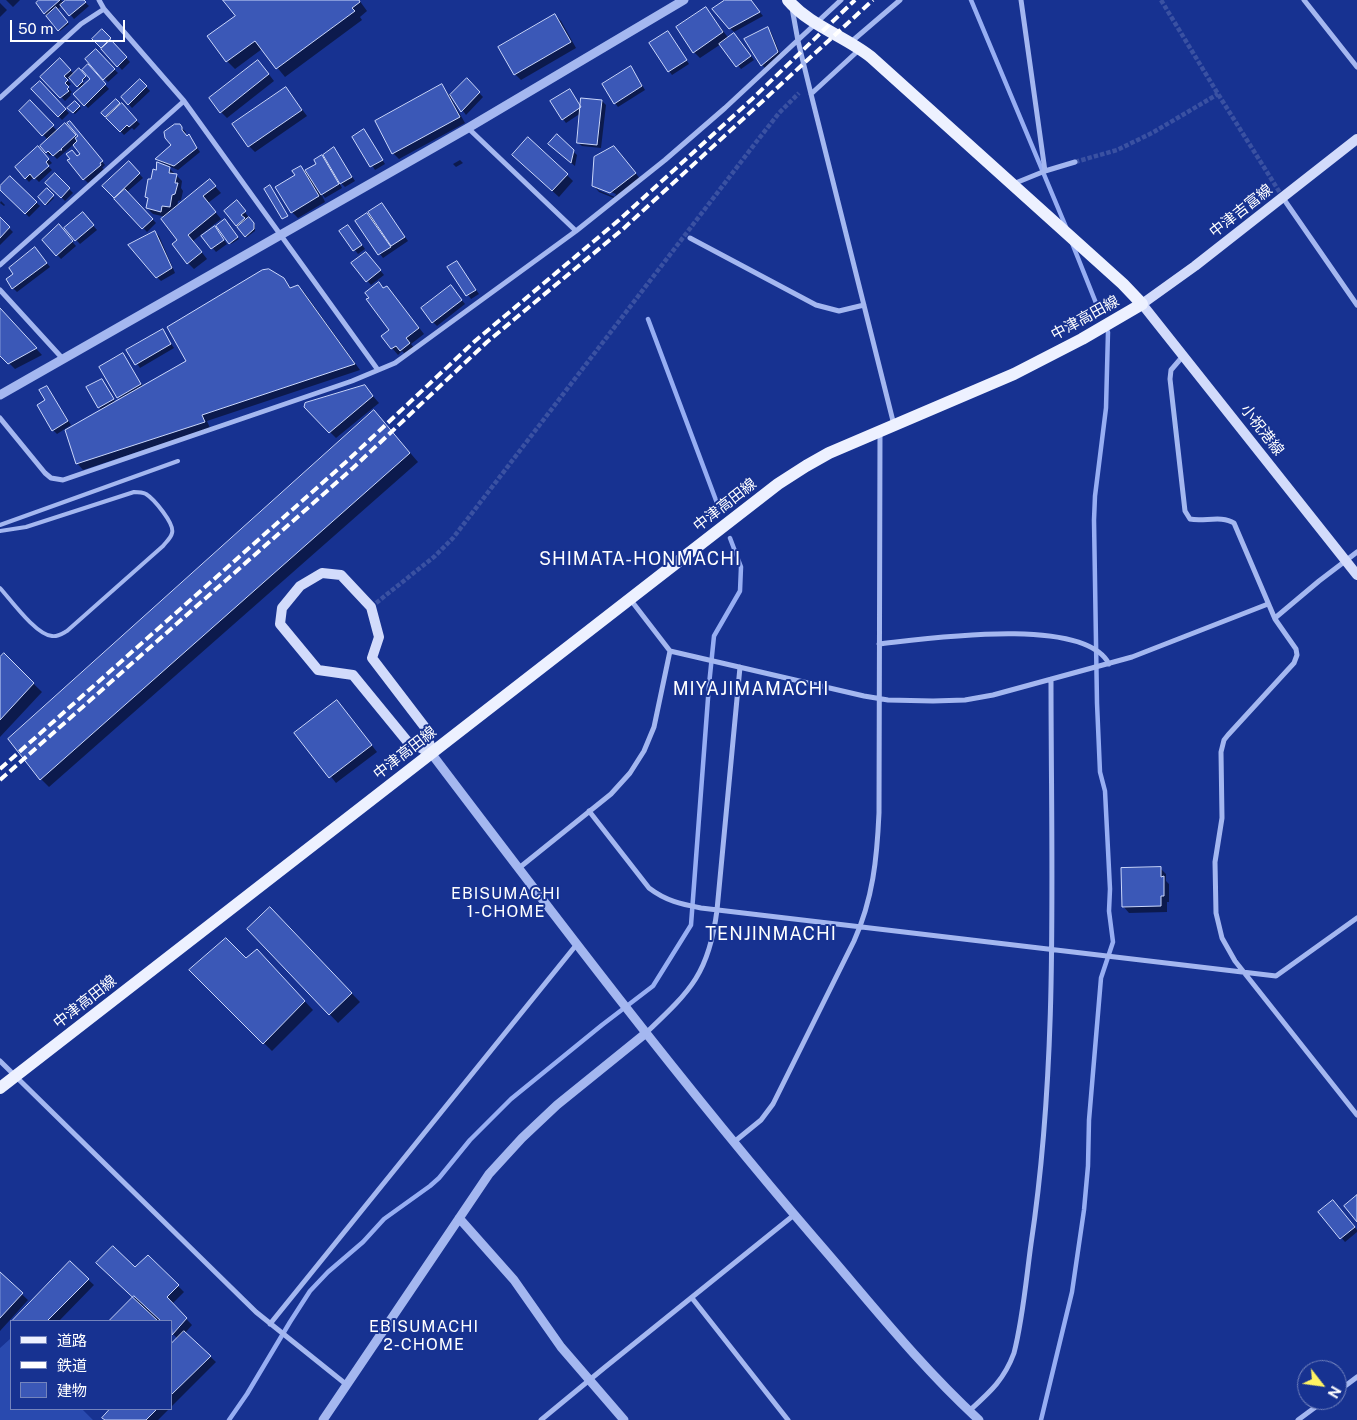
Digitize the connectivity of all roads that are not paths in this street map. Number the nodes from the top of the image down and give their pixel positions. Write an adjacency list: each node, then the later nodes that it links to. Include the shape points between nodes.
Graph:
1 (99, 0): 8 (street)
2 (684, 0): 16 (street)
3 (841, 0): 9 (street)
4 (900, 0): 11 (street)
5 (1021, 0): 19 (street)
6 (1304, 0): 12 (street)
7 (791, 2): 9 (main road, 中津高田線); 10 (street)
8 (104, 9): 14 (street, via 82,24); 15 (street)
9 (817, 23): 10 (street); 11 (main road, 中津高田線)
10 (798, 41): 13 (street); 22 (street, via 665,160)
11 (855, 46): 13 (street); 20 (main road, 中津高田線)
12 (1357, 67)
13 (811, 94): 28 (street)
14 (0, 98)
15 (184, 101): 23 (street); 25 (street)
16 (468, 128): 22 (street); 23 (street)
17 (1357, 139): 21 (main road, 中津吉富線)
18 (1076, 162): 19 (street)
19 (1045, 171): 20 (street)
20 (1012, 184): 27 (main road, 中津高田線)
21 (1283, 198): 27 (main road, 中津吉富線); 29 (street)
22 (576, 231): 32 (street, via 395,363)
23 (281, 236): 31 (street); 32 (street)
24 (690, 238): 28 (street, via 816,305 840,311)
25 (0, 265)
26 (0, 290): 31 (street)
27 (1142, 304): 30 (main road, 小祝港線); 35 (main road, 中津高田線, via 1014,374)
28 (864, 305): 35 (street)
29 (1357, 305)
30 (1184, 356): 41 (main road, 小祝港線); 45 (street, via 1171,370 1170,379 1185,511 1190,519 1224,519 1234,523)
31 (63, 359): 33 (street)
32 (378, 370): 34 (street, via 63,480 45,473)
33 (0, 394)
34 (0, 418)
35 (894, 425): 36 (main road, 中津高田線)
36 (880, 431): 44 (main road, 中津高田線, via 829,453 778,484); 47 (street)
37 (178, 461): 38 (lane)
38 (0, 525)
39 (0, 531): 43 (lane, via 26,527 134,492 152,498 173,530 163,546 59,636 51,637 38,629)
40 (1357, 552): 41 (street)
41 (1346, 561): 42 (main road, 小祝港線); 46 (street)
42 (1357, 575)
43 (0, 588)
44 (630, 598): 48 (street); 53 (main road, 中津高田線)
45 (1268, 604): 46 (street); 49 (street)
46 (1275, 618): 61 (street, via 1296,649 1296,659 1228,735 1221,752 1222,818 1216,862 1216,913 1222,938)
47 (879, 644): 49 (street, via 989,633 1028,634 1080,644 1101,654); 52 (street)
48 (670, 651): 50 (street); 54 (street, via 658,713 646,746 621,784)
49 (1109, 664): 51 (street)
50 (740, 667): 52 (street); 56 (street)
51 (1051, 679): 52 (street, via 965,700); 60 (street)
52 (879, 698): 58 (street, via 876,856 873,885)
53 (431, 753): 53 (main road, via 407,742 353,676 318,670 280,624 282,608 300,586 322,573 341,575 371,607 379,637 372,658 427,730); 55 (street); 64 (main road, 中津高田線)
54 (590, 811): 55 (street); 56 (street, via 643,881 658,895 674,903)
55 (519, 868): 59 (street)
56 (716, 910): 58 (street); 62 (street, via 708,954 694,983)
57 (1357, 918): 61 (street, via 1276,976)
58 (860, 928): 60 (street); 67 (street, via 773,1104 761,1120)
59 (577, 944): 62 (street); 71 (street)
60 (1052, 951): 61 (street); 75 (street, via 1043,1157 1018,1335 1002,1379)
61 (1244, 973): 66 (street)
62 (646, 1033): 67 (street); 69 (street, via 538,1122 489,1174)
63 (0, 1061): 64 (street)
64 (17, 1075): 65 (main road, 中津高田線); 71 (street)
65 (0, 1088)
66 (1357, 1115)
67 (734, 1142): 68 (street)
68 (794, 1215): 70 (street); 75 (street, via 914,1355)
69 (459, 1218): 72 (street, via 514,1280 561,1347); 73 (street)
70 (692, 1298): 72 (street); 79 (street)
71 (272, 1326): 73 (street)
72 (590, 1380): 77 (street); 78 (street)
73 (347, 1385): 76 (street)
74 (1312, 1410): 81 (street)
75 (969, 1411): 80 (street)
76 (323, 1420)
77 (542, 1420)
78 (624, 1420)
79 (788, 1420)
80 (979, 1420)
81 (1298, 1420)

